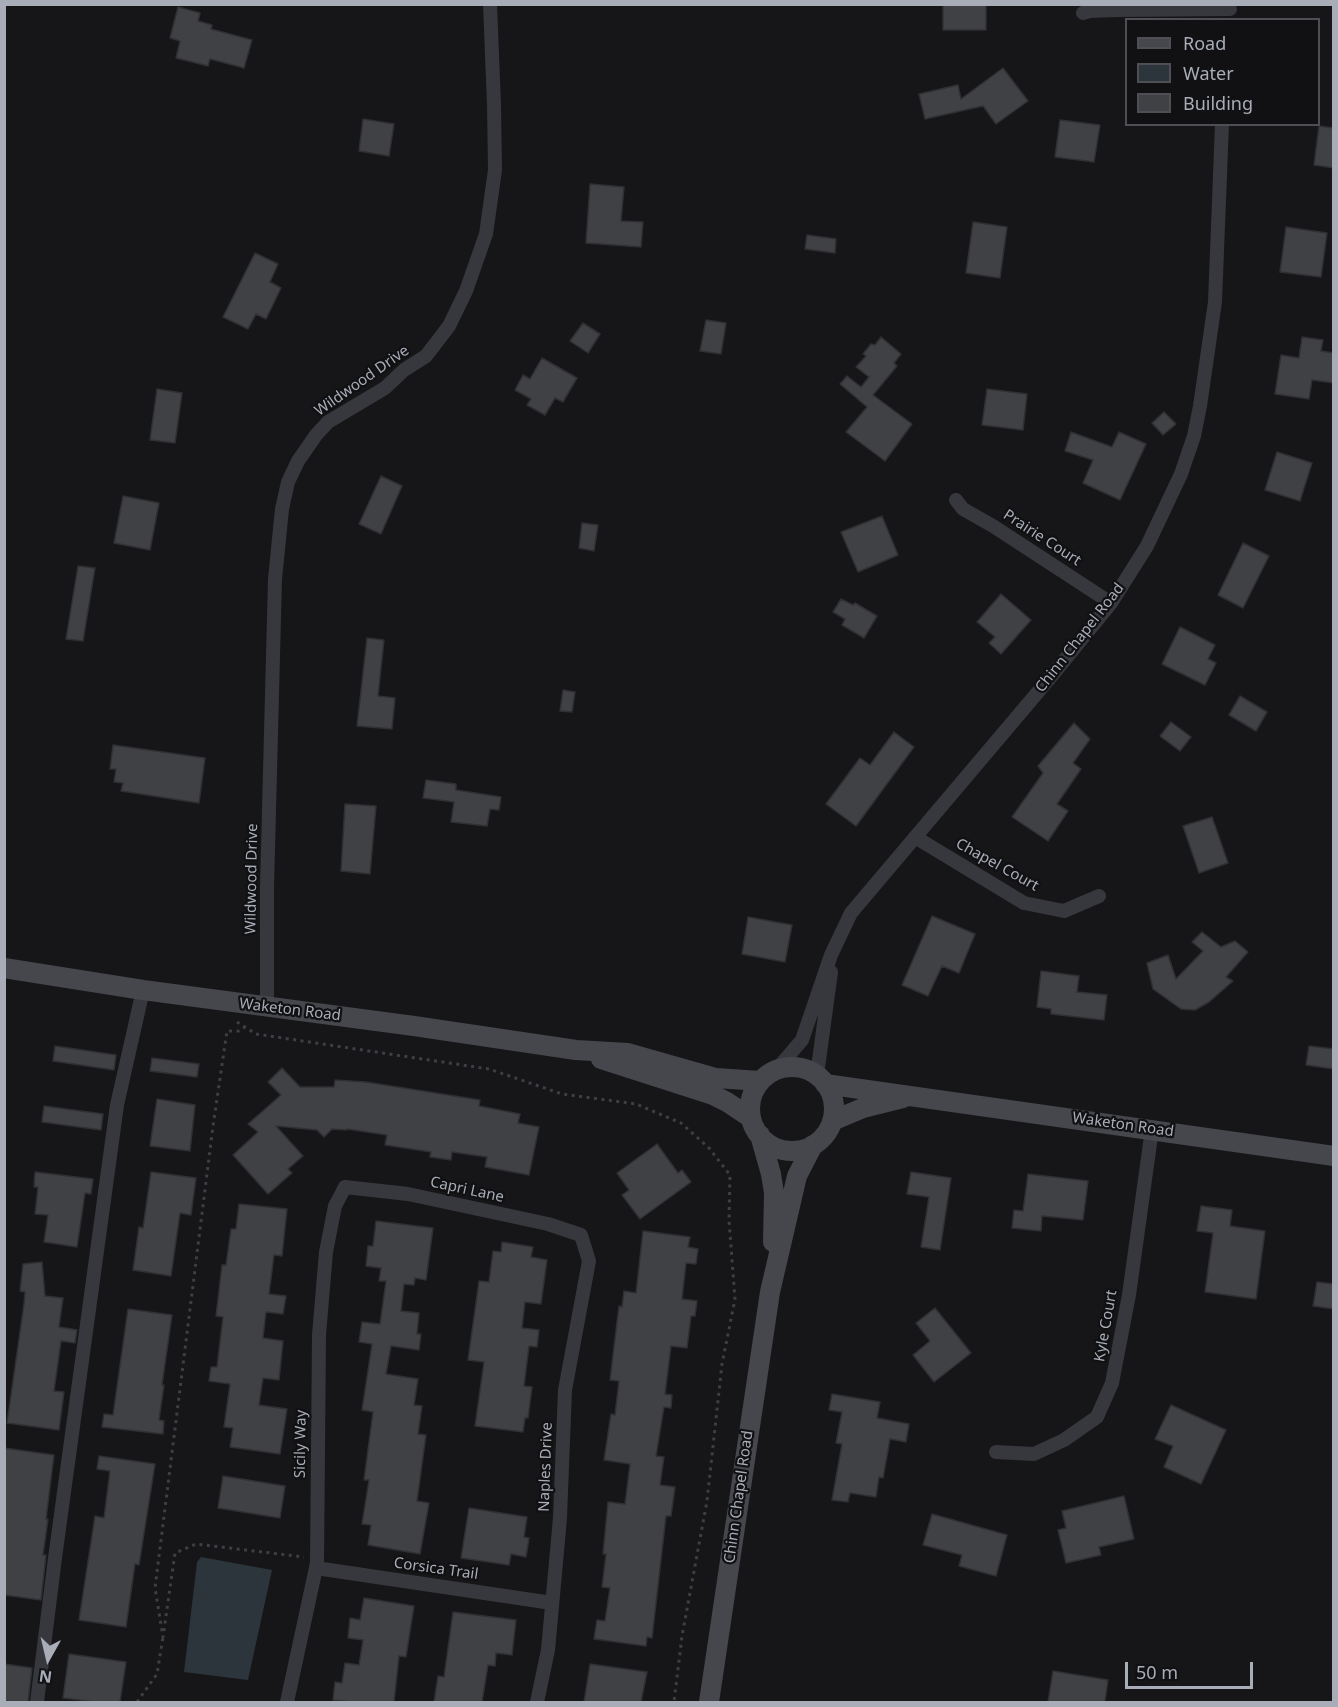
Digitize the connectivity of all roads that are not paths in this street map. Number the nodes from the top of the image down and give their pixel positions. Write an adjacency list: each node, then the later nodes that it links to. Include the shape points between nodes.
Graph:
1 (490, 4): 12 (street, Wildwood Drive, via 495,170 486,234 466,291 449,326 426,356 385,388 328,422 298,460 288,482 275,579)
2 (1230, 11): 3 (street)
3 (1083, 13)
4 (1222, 126): 6 (street, Chinn Chapel Road, via 1215,302 1194,436 1147,546)
5 (956, 500): 6 (street, Prairie Court, via 963,509)
6 (1110, 603): 7 (street, Chinn Chapel Road)
7 (915, 837): 8 (street, Chapel Court, via 1024,903 1064,911); 9 (street, Chinn Chapel Road, via 850,913)
8 (1099, 896)
9 (831, 955): 14 (street, Chinn Chapel Road, via 802,1040); 15 (street, Chinn Chapel Road)
10 (4, 968): 11 (street, Waketon Road)
11 (143, 990): 12 (street, Waketon Road); 29 (street, via 117,1105)
12 (267, 1007): 13 (street, Waketon Road)
13 (576, 1050): 16 (street, Waketon Road, via 628,1053 716,1078); 19 (street, Waketon Road, via 728,1101)
14 (777, 1069): 15 (street, via 798,1067); 16 (street)
15 (821, 1079): 17 (street, Waketon Road); 18 (street, via 833,1101)
16 (760, 1081): 19 (street, via 751,1100)
17 (911, 1095): 18 (street, Waketon Road); 20 (street, Waketon Road)
18 (832, 1121): 21 (street)
19 (755, 1127): 21 (street, via 774,1147 794,1150); 25 (street, Chinn Chapel Road, via 774,1193)
20 (1152, 1129): 22 (street, Waketon Road); 26 (street, Kyle Court, via 1112,1383 1096,1417 1064,1440 1034,1454)
21 (813, 1144): 25 (street, Chinn Chapel Road, via 797,1176)
22 (1334, 1156)
23 (345, 1187): 24 (street, Capri Lane, via 408,1194 548,1224); 27 (street, Sicily Way, via 334,1206 319,1335)
24 (580, 1235): 28 (street, Naples Drive, via 589,1261 565,1390)
25 (770, 1292): 32 (street, Chinn Chapel Road)
26 (996, 1452)
27 (316, 1564): 28 (street, Corsica Trail); 30 (street, Sicily Way)
28 (552, 1603): 31 (street, Naples Drive, via 548,1650)
29 (38, 1702)
30 (287, 1702)
31 (537, 1702)
32 (709, 1702)

